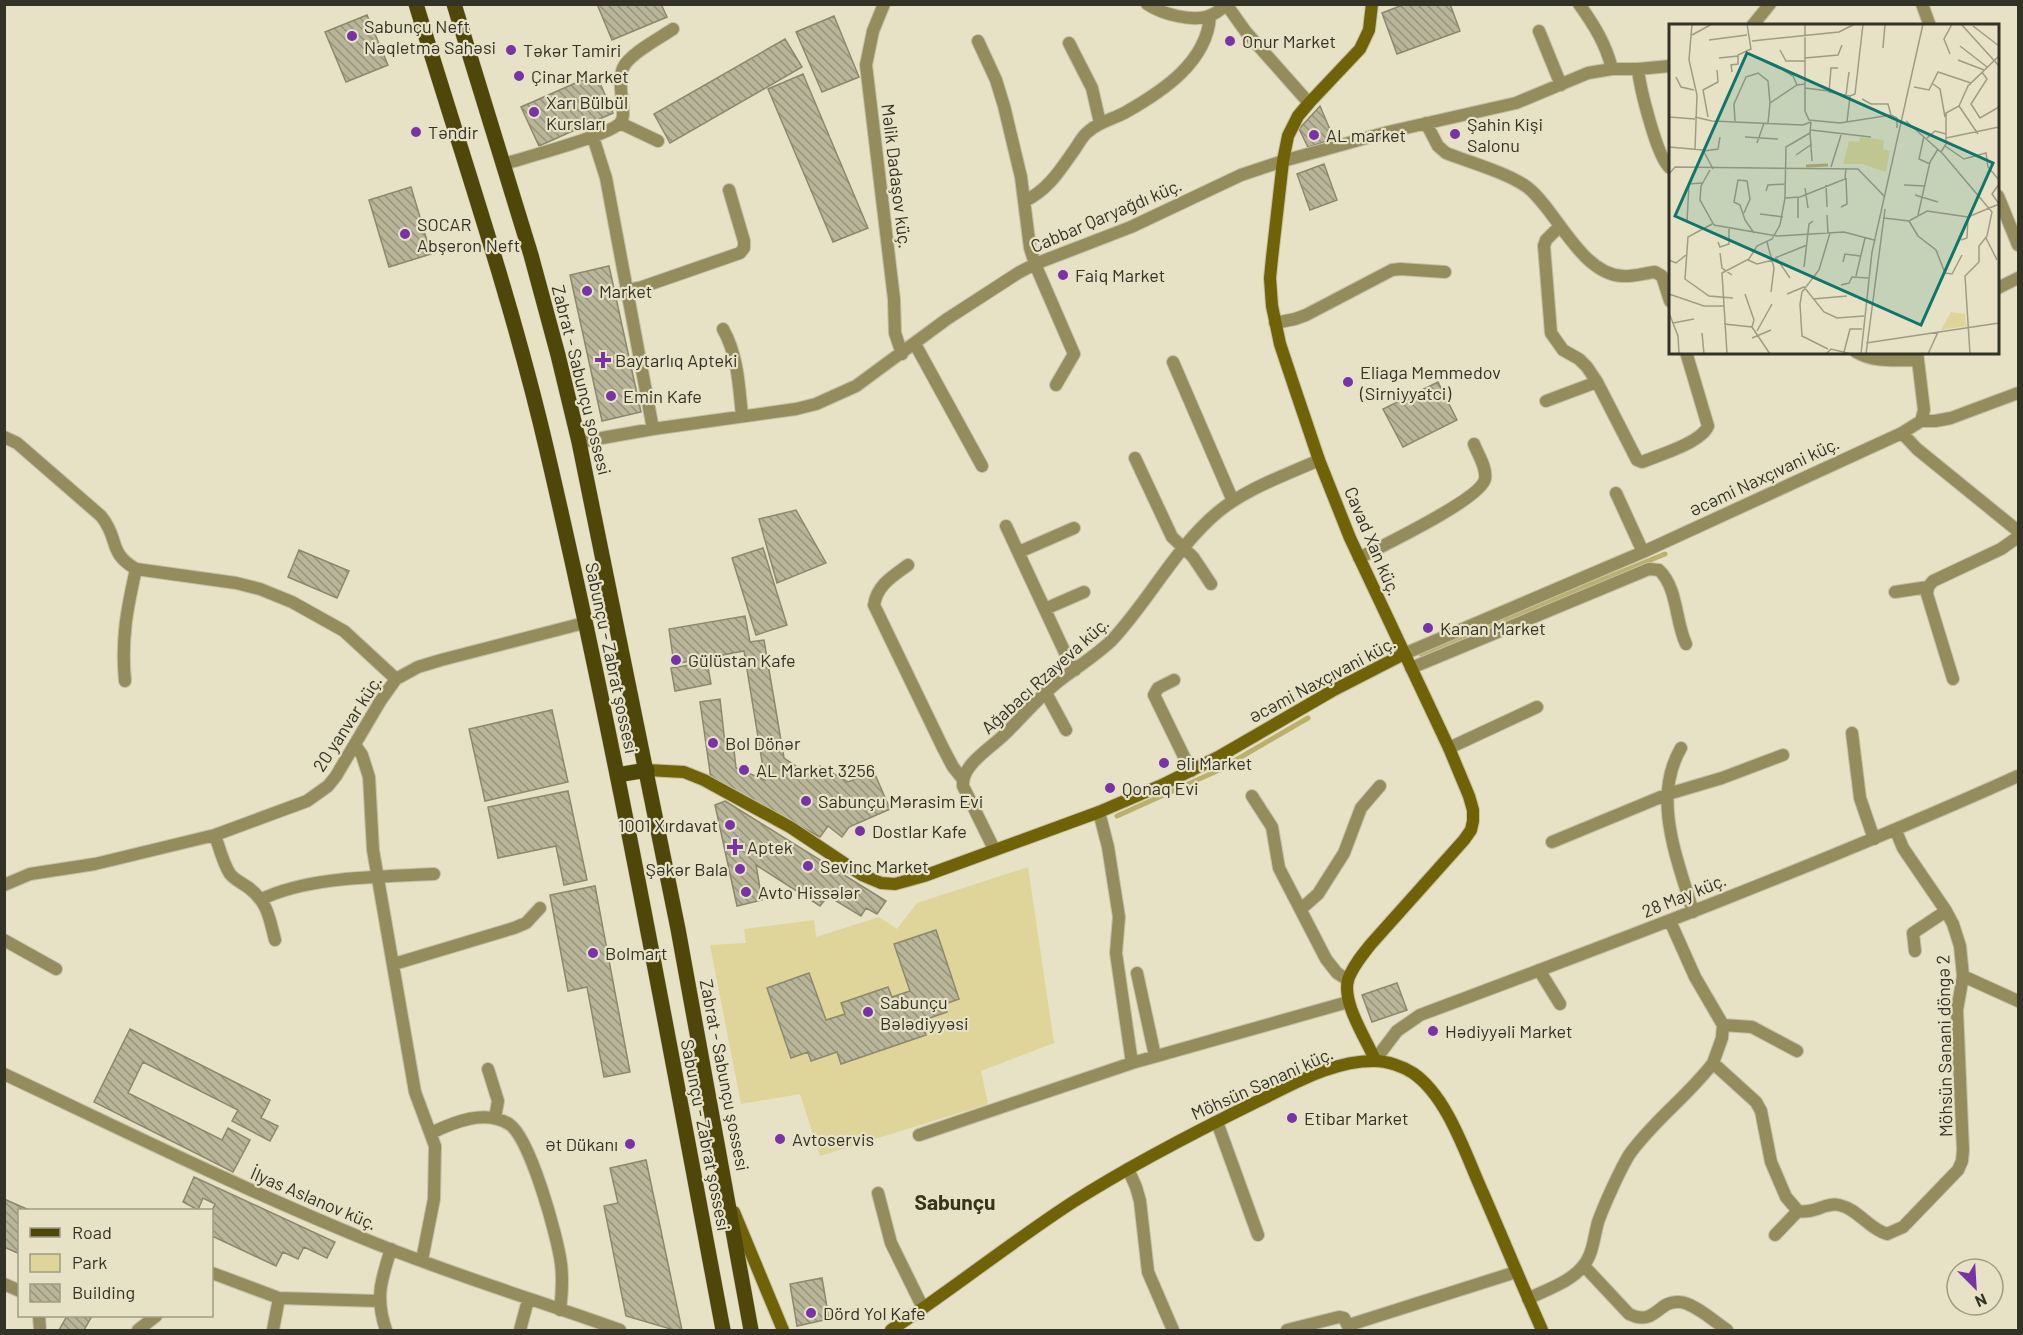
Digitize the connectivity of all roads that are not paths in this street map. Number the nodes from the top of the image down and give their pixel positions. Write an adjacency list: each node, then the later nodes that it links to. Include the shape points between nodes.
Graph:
1 (416, 4): 80 (main road, Sabunçu - Zabrat şossesi, via 521,352 547,450)
2 (454, 4): 28 (main road, Zabrat - Sabunçu şossesi)
3 (884, 4): 44 (street, Məlik Dadaşov küç., via 866,65 895,333)
4 (1147, 4): 10 (street, via 1173,15)
5 (1372, 4): 21 (street, Cavad Xan küç., via 1369,30 1360,50)
6 (1579, 4): 18 (street, via 1598,30)
7 (1770, 4): 11 (street)
8 (1922, 4): 12 (street)
9 (1226, 5): 10 (street); 21 (street)
10 (1210, 16): 23 (street, via 1203,46 1185,69 1125,113)
11 (1754, 24)
12 (1929, 24)
13 (673, 29): 22 (street, via 624,65)
14 (1539, 30): 20 (street)
15 (978, 41): 32 (street, via 1004,106)
16 (1069, 43): 23 (street, via 1092,88)
17 (1669, 66): 19 (street, Cabbar Qaryağdı küç.)
18 (1612, 69): 19 (street, Cabbar Qaryağdı küç.); 20 (street, Cabbar Qaryağdı küç., via 1588,73)
19 (1638, 69): 29 (street, via 1660,154)
20 (1561, 85): 24 (street, Cabbar Qaryağdı küç., via 1516,103)
21 (1309, 103): 27 (street, Cavad Xan küç., via 1292,126)
22 (621, 123): 25 (street); 26 (street)
23 (1100, 123): 32 (street, via 1082,138 1052,182)
24 (1426, 123): 27 (street, Cabbar Qaryağdı küç.); 33 (street, via 1446,153 1526,187)
25 (593, 136): 28 (street); 39 (street, via 606,178)
26 (658, 141)
27 (1283, 161): 35 (street, Cabbar Qaryağdı küç., via 1241,175 1080,249); 41 (street, Cavad Xan küç., via 1270,278)
28 (504, 164): 58 (main road, Zabrat - Sabunçu şossesi)
29 (1669, 167)
30 (729, 190): 39 (street, via 744,241 740,253)
31 (1999, 198): 34 (street)
32 (1025, 201): 35 (street)
33 (1559, 227): 40 (street, via 1576,248 1608,273 1623,276 1655,272 1662,276); 49 (street, via 1546,240 1543,255 1551,333)
34 (2019, 245)
35 (1035, 264): 43 (street, Cabbar Qaryağdı küç., via 996,286); 50 (street, via 1074,354)
36 (1446, 272): 41 (street, via 1392,270 1306,315)
37 (2019, 278): 38 (street)
38 (1999, 288)
39 (628, 290): 55 (street)
40 (1669, 295)
41 (1275, 323): 61 (street, Cavad Xan küç.)
42 (723, 330): 53 (street, via 737,367)
43 (915, 344): 44 (street, Cabbar Qaryağdı küç.); 62 (street)
44 (902, 354): 53 (street, Cabbar Qaryağdı küç., via 856,386 816,404)
45 (1687, 354): 49 (street, via 1708,426 1706,432 1642,462 1637,460)
46 (1859, 354): 47 (street, via 1878,360)
47 (1917, 356): 54 (street, via 1924,410)
48 (1173, 362): 64 (street)
49 (1597, 382): 52 (street)
50 (1056, 385)
51 (2019, 393): 54 (street, Əcəmi Naxçıvani küç., via 1951,417)
52 (1546, 401)
53 (742, 416): 55 (street, Cabbar Qaryağdı küç.)
54 (1921, 420): 56 (street, Əcəmi Naxçıvani küç.)
55 (654, 429): 58 (street, Cabbar Qaryağdı küç.)
56 (1902, 433): 67 (street); 71 (street, Əcəmi Naxçıvani küç.)
57 (4, 436): 74 (street, via 101,516 114,536 117,555)
58 (579, 442): 97 (main road, Zabrat - Sabunçu şossesi)
59 (1474, 444): 72 (street, via 1484,468 1485,481 1479,490)
60 (1135, 458): 69 (street, via 1167,528)
61 (1319, 460): 64 (street, Ağabacı Rzayeva küç.); 72 (street, Cavad Xan küç.)
62 (982, 466)
63 (1616, 493): 71 (street)
64 (1233, 501): 69 (street, Ağabacı Rzayeva küç.)
65 (1006, 526): 70 (street)
66 (1074, 528): 70 (street)
67 (2019, 531)
68 (2019, 537): 76 (street)
69 (1184, 549): 75 (street); 84 (street, Ağabacı Rzayeva küç., via 1114,638)
70 (1018, 552): 79 (street)
71 (1643, 552): 82 (street, Əcəmi Naxçıvani küç.)
72 (1359, 558): 82 (street, Cavad Xan küç.)
73 (908, 565): 101 (street, via 884,584 874,604 942,748)
74 (135, 569): 85 (street, via 236,583 292,602 344,631); 88 (street, via 124,624)
75 (1211, 584)
76 (1928, 587): 78 (street); 86 (street)
77 (1084, 592): 79 (street)
78 (1895, 592)
79 (1045, 609): 84 (street)
80 (584, 623): 85 (street, 20 yanvar küç., via 441,660); 99 (main road, Sabunçu - Zabrat şossesi)
81 (1686, 644): 83 (street, via 1669,583 1659,570 1649,570)
82 (1404, 654): 83 (street, Cavad Xan küç.); 98 (street, Əcəmi Naxçıvani küç.)
83 (1411, 668): 94 (street, Cavad Xan küç.)
84 (1075, 670): 89 (street, Ağabacı Rzayeva küç.)
85 (396, 679): 93 (street, 20 yanvar küç.)
86 (1953, 679)
87 (1174, 680): 98 (street, via 1154,694)
88 (125, 681)
89 (1046, 693): 91 (street); 101 (street, Ağabacı Rzayeva küç., via 966,769)
90 (1537, 707): 94 (street)
91 (1066, 730)
92 (1852, 733): 108 (street, via 1860,798)
93 (355, 745): 107 (street, 20 yanvar küç., via 336,777 318,795); 112 (street, via 369,777)
94 (1449, 748): 128 (street, Cavad Xan küç., via 1473,810 1471,830 1371,944)
95 (1681, 748): 103 (street, via 1672,763)
96 (1783, 755): 103 (street)
97 (647, 770): 99 (main road); 110 (street, Əcəmi Naxçıvani küç., via 684,772 704,780 881,883 907,881); 146 (main road, Zabrat - Sabunçu şossesi)
98 (1191, 771): 105 (street, Əcəmi Naxçıvani küç.)
99 (617, 775): 170 (main road, Sabunçu - Zabrat şossesi)
100 (2019, 776): 106 (street, 28 May küç.)
101 (962, 778): 110 (street)
102 (1380, 786): 116 (street, via 1361,808 1344,853 1318,894)
103 (1668, 794): 109 (street); 118 (street, via 1670,832)
104 (1252, 796): 116 (street, via 1272,827 1279,868)
105 (1099, 812): 110 (street, Əcəmi Naxçıvani küç.); 136 (street, via 1119,917 1116,953)
106 (1896, 831): 108 (street, 28 May küç.); 117 (street, Möhsün Sənani döngə 2, via 1903,848)
107 (215, 834): 113 (street, 20 yanvar küç., via 95,864 30,874); 114 (street, via 229,872)
108 (1874, 839): 118 (street, 28 May küç.)
109 (1552, 842)
110 (994, 849)
111 (434, 874): 112 (street)
112 (377, 877): 114 (street, via 297,886); 123 (street)
113 (4, 885)
114 (262, 899): 121 (street)
115 (540, 908): 123 (street, via 526,923 514,928)
116 (1301, 909): 128 (street, via 1332,968)
117 (1946, 911): 122 (street, via 1913,933); 127 (street, Möhsün Sənani döngə 2, via 1960,946)
118 (1693, 912): 119 (street, 28 May küç.)
119 (1670, 921): 125 (street, 28 May küç.); 132 (street, via 1695,977)
120 (4, 940): 124 (street)
121 (275, 940)
122 (1915, 951)
123 (394, 964): 142 (street, via 415,1092)
124 (56, 969)
125 (1539, 970): 131 (street); 135 (street, 28 May küç., via 1413,1019 1397,1030)
126 (1137, 973): 134 (street)
127 (1963, 976): 129 (street); 147 (street, Möhsün Sənani döngə 2, via 1957,1010 1963,1150 1958,1170 1903,1227 1887,1234 1878,1232 1849,1208 1838,1205 1812,1212)
128 (1348, 980): 130 (street, Cavad Xan küç.)
129 (2019, 1001)
130 (1348, 1002): 134 (street); 135 (street, Cavad Xan küç.)
131 (1560, 1004)
132 (1723, 1025): 133 (street, via 1752,1027); 137 (street)
133 (1797, 1051)
134 (1155, 1056): 136 (street)
135 (1376, 1060): 141 (street, Möhsün Sənani küç., via 1331,1069); 153 (street, Möhsün Sənani küç., via 1412,1072 1438,1099)
136 (1132, 1063): 143 (street)
137 (1713, 1063): 147 (street, via 1756,1102 1771,1162 1786,1197); 152 (street, via 1628,1157)
138 (488, 1069): 140 (street, via 498,1101)
139 (4, 1074): 150 (street, İlyas Aslanov küç., via 268,1199)
140 (495, 1118): 142 (street, via 460,1120); 162 (street, via 519,1132 533,1166 555,1232 563,1285)
141 (1216, 1122): 144 (street, Möhsün Sənani küç.); 148 (street)
142 (431, 1133): 151 (street, via 434,1199)
143 (919, 1135)
144 (1128, 1169): 161 (street, Möhsün Sənani küç., via 1073,1202); 174 (street, via 1140,1201 1148,1272)
145 (878, 1193): 161 (street, via 891,1243)
146 (728, 1198): 171 (main road, Zabrat - Sabunçu şossesi); 172 (street)
147 (1798, 1211): 149 (street)
148 (1258, 1235)
149 (1774, 1235)
150 (391, 1249): 151 (street, İlyas Aslanov küç.); 160 (street)
151 (422, 1260): 159 (street, İlyas Aslanov küç.)
152 (1584, 1266): 158 (street); 177 (street, via 1638,1319 1678,1301 1690,1304)
153 (1516, 1272): 158 (street, Möhsün Sənani küç.); 164 (street)
154 (213, 1273): 157 (street)
155 (4, 1284): 156 (street)
156 (18, 1290)
157 (279, 1298): 160 (street); 166 (street)
158 (1528, 1299): 176 (street, Möhsün Sənani küç.)
159 (528, 1300): 162 (street, İlyas Aslanov küç.); 168 (street)
160 (378, 1301): 167 (street)
161 (922, 1308): 173 (street, Möhsün Sənani küç.)
162 (560, 1310): 169 (street, İlyas Aslanov küç.)
163 (155, 1317): 165 (street)
164 (1350, 1328): 175 (street, via 1339,1317)
165 (138, 1330)
166 (273, 1330)
167 (386, 1330)
168 (520, 1330)
169 (620, 1330)
170 (723, 1330)
171 (751, 1330)
172 (783, 1330)
173 (891, 1330)
174 (1173, 1330)
175 (1287, 1330)
176 (1542, 1330)
177 (1727, 1330)

